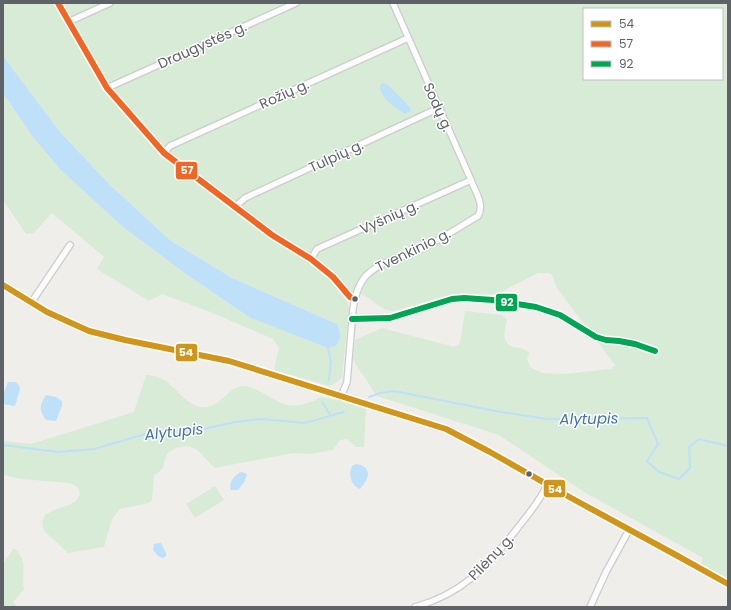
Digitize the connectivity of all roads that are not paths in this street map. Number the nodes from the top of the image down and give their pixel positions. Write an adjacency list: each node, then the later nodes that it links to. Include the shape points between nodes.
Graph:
1 (58, 3): 5 (street)
2 (110, 3): 5 (street)
3 (296, 3): 7 (street, Draugystės g.)
4 (393, 3): 6 (street, Sodų g.)
5 (68, 22): 7 (street)
6 (408, 38): 8 (street, Sodų g.); 9 (street, Rožių g., via 170,146)
7 (107, 88): 9 (street)
8 (439, 108): 10 (street, Sodų g.); 11 (street, Tulpių g., via 245,198)
9 (164, 154): 11 (street)
10 (471, 180): 12 (street, Sodų g.); 14 (street, Vyšnių g., via 317,249)
11 (235, 207): 14 (street, via 272,235)
12 (481, 211): 16 (street, Tvenkinio g., via 478,216 419,250 369,272 363,279)
13 (70, 246): 17 (street)
14 (310, 258): 16 (street)
15 (3, 285): 17 (street)
16 (355, 299): 18 (street, Tvenkinio g.)
17 (31, 303): 20 (street, via 89,331 229,361)
18 (352, 319): 19 (street, via 390,318 452,299 493,300 536,307 560,315 596,337 635,344); 20 (street, Tvenkinio g., via 347,382)
19 (655, 351)
20 (341, 397): 21 (street, via 446,429)
21 (548, 485): 22 (street); 24 (street, Pilėnų g., via 521,524 478,573 459,588)
22 (629, 530): 23 (street); 26 (street)
23 (728, 584)
24 (427, 605): 25 (street, Pilėnų g.)
25 (415, 607)
26 (590, 607)

